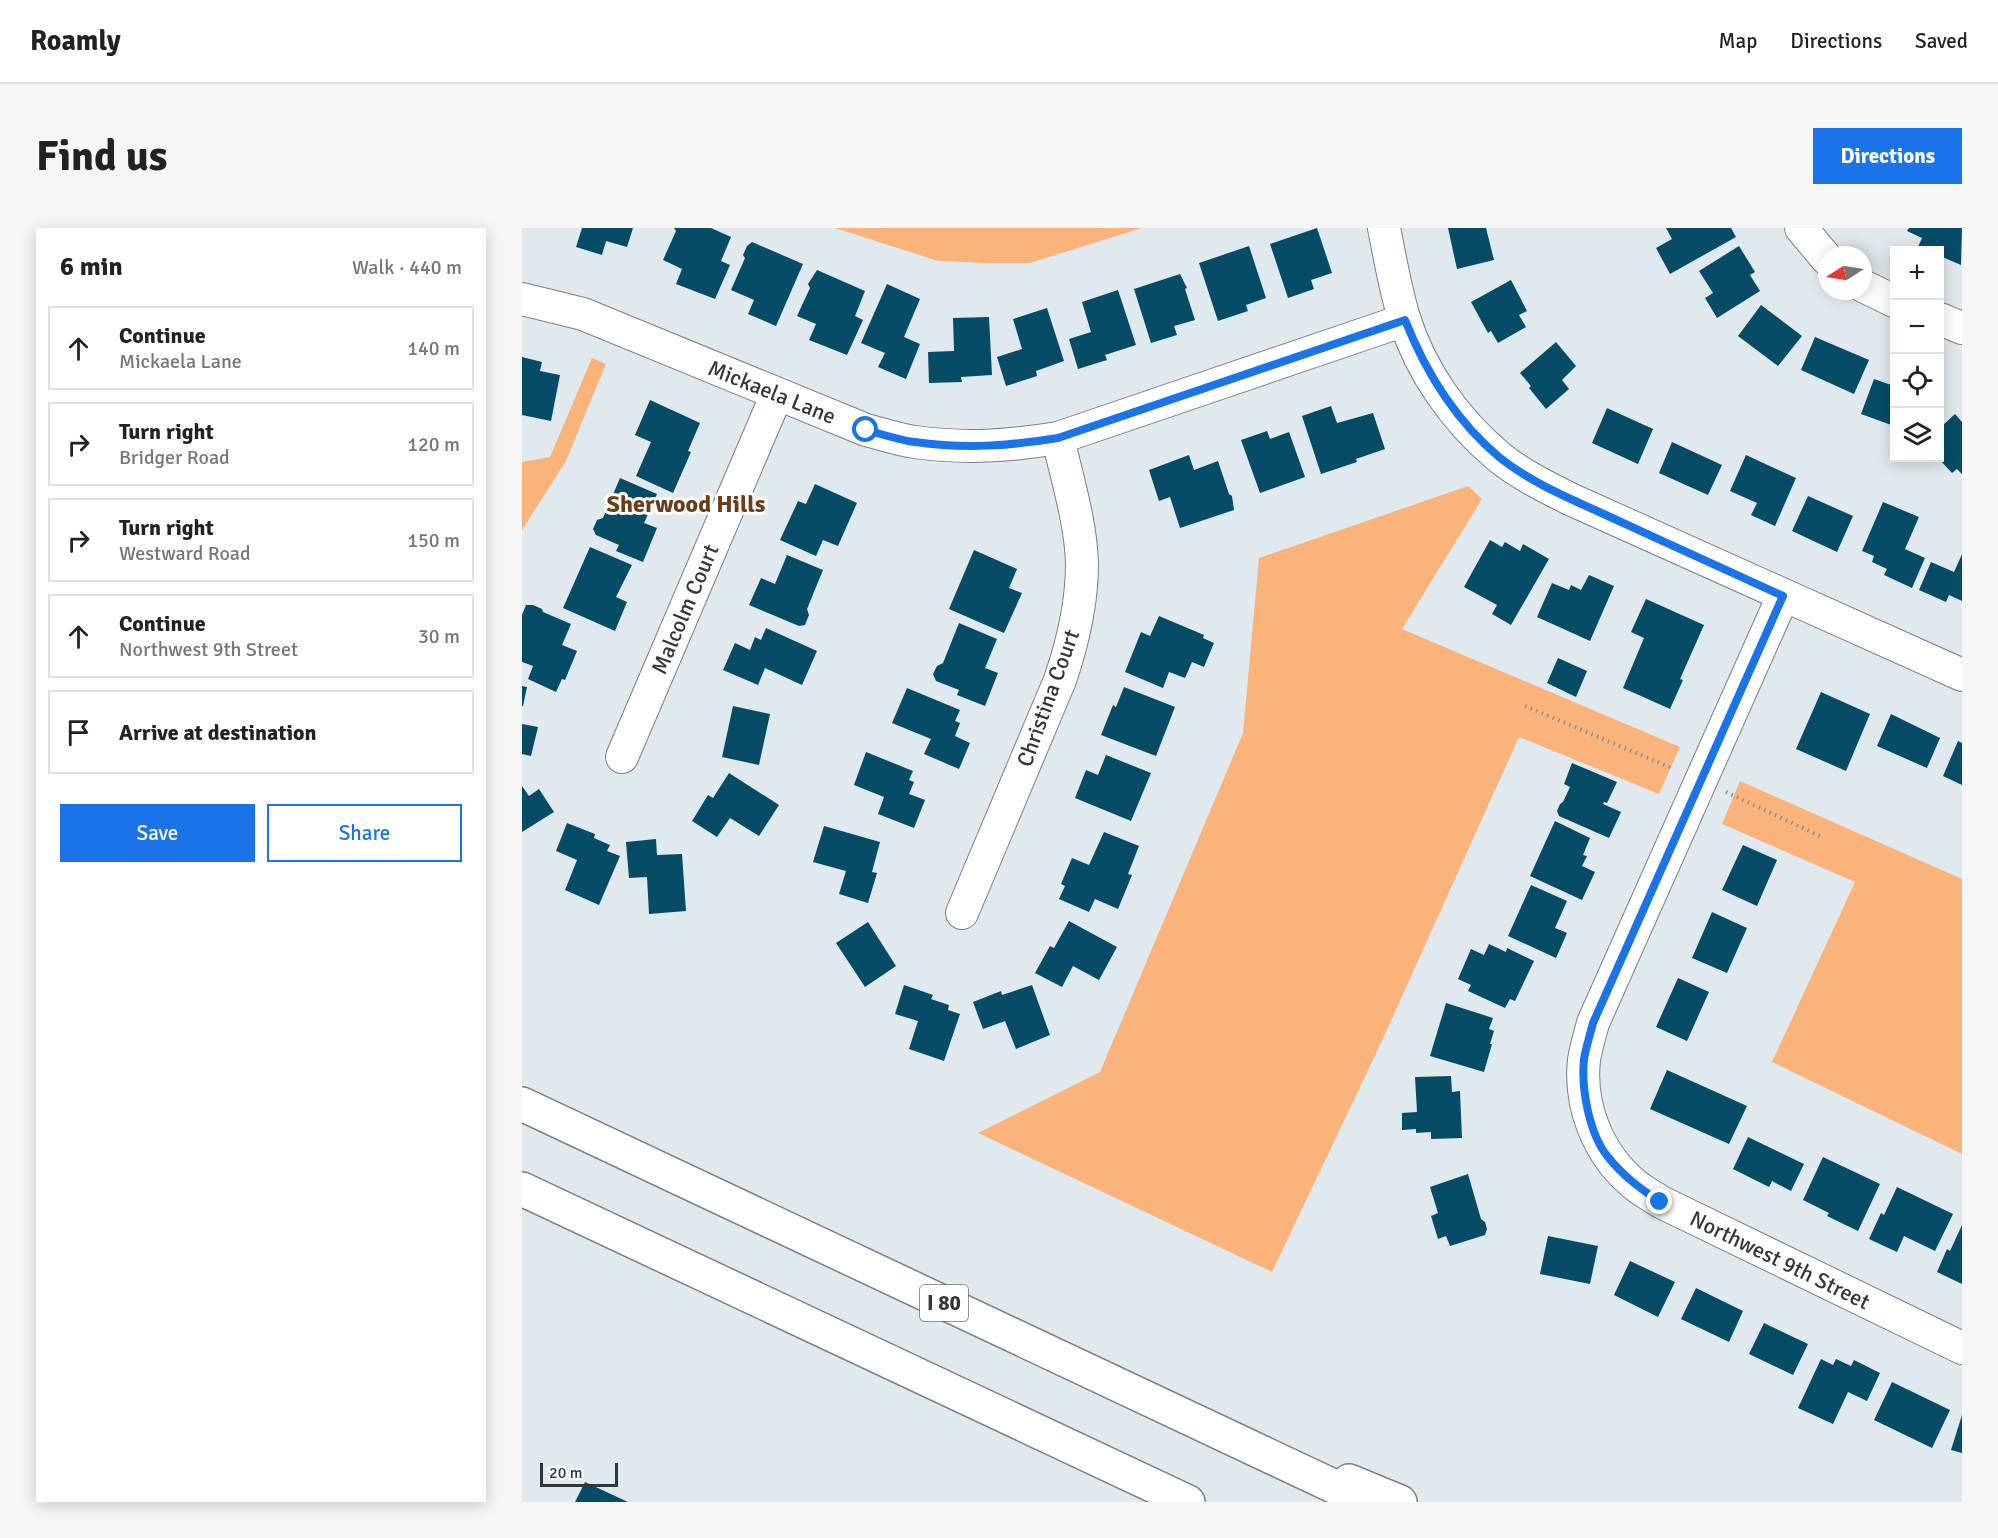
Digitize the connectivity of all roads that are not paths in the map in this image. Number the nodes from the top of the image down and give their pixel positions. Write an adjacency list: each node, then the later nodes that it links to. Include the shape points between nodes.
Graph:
1 (1384, 228): 7 (street)
2 (1801, 228): 3 (street)
3 (1818, 249)
4 (1872, 290): 6 (street)
5 (522, 299): 10 (street, Mickaela Lane, via 583,314)
6 (1892, 300)
7 (1405, 320): 11 (street, Mickaela Lane); 12 (street, via 1428,374 1446,401 1509,464 1570,499)
8 (1944, 321): 9 (street)
9 (1962, 328)
10 (777, 394): 11 (street, Mickaela Lane, via 866,430 913,442 1010,446); 14 (street, Malcolm Court)
11 (1058, 438): 15 (street, Christina Court, via 1082,562 1079,610 1060,680)
12 (1783, 596): 13 (street); 18 (street, Northwest 9th Street, via 1593,1023 1584,1058 1584,1092 1606,1156 1634,1185 1660,1202)
13 (1962, 675)
14 (622, 757)
15 (962, 913)
16 (522, 1104): 19 (highway, I 80)
17 (522, 1189): 20 (highway)
18 (1962, 1348)
19 (1150, 1401): 23 (highway, I 80); 24 (highway)
20 (1126, 1473): 21 (highway); 22 (highway)
21 (1177, 1502)
22 (1188, 1502)
23 (1367, 1502)
24 (1400, 1502)

